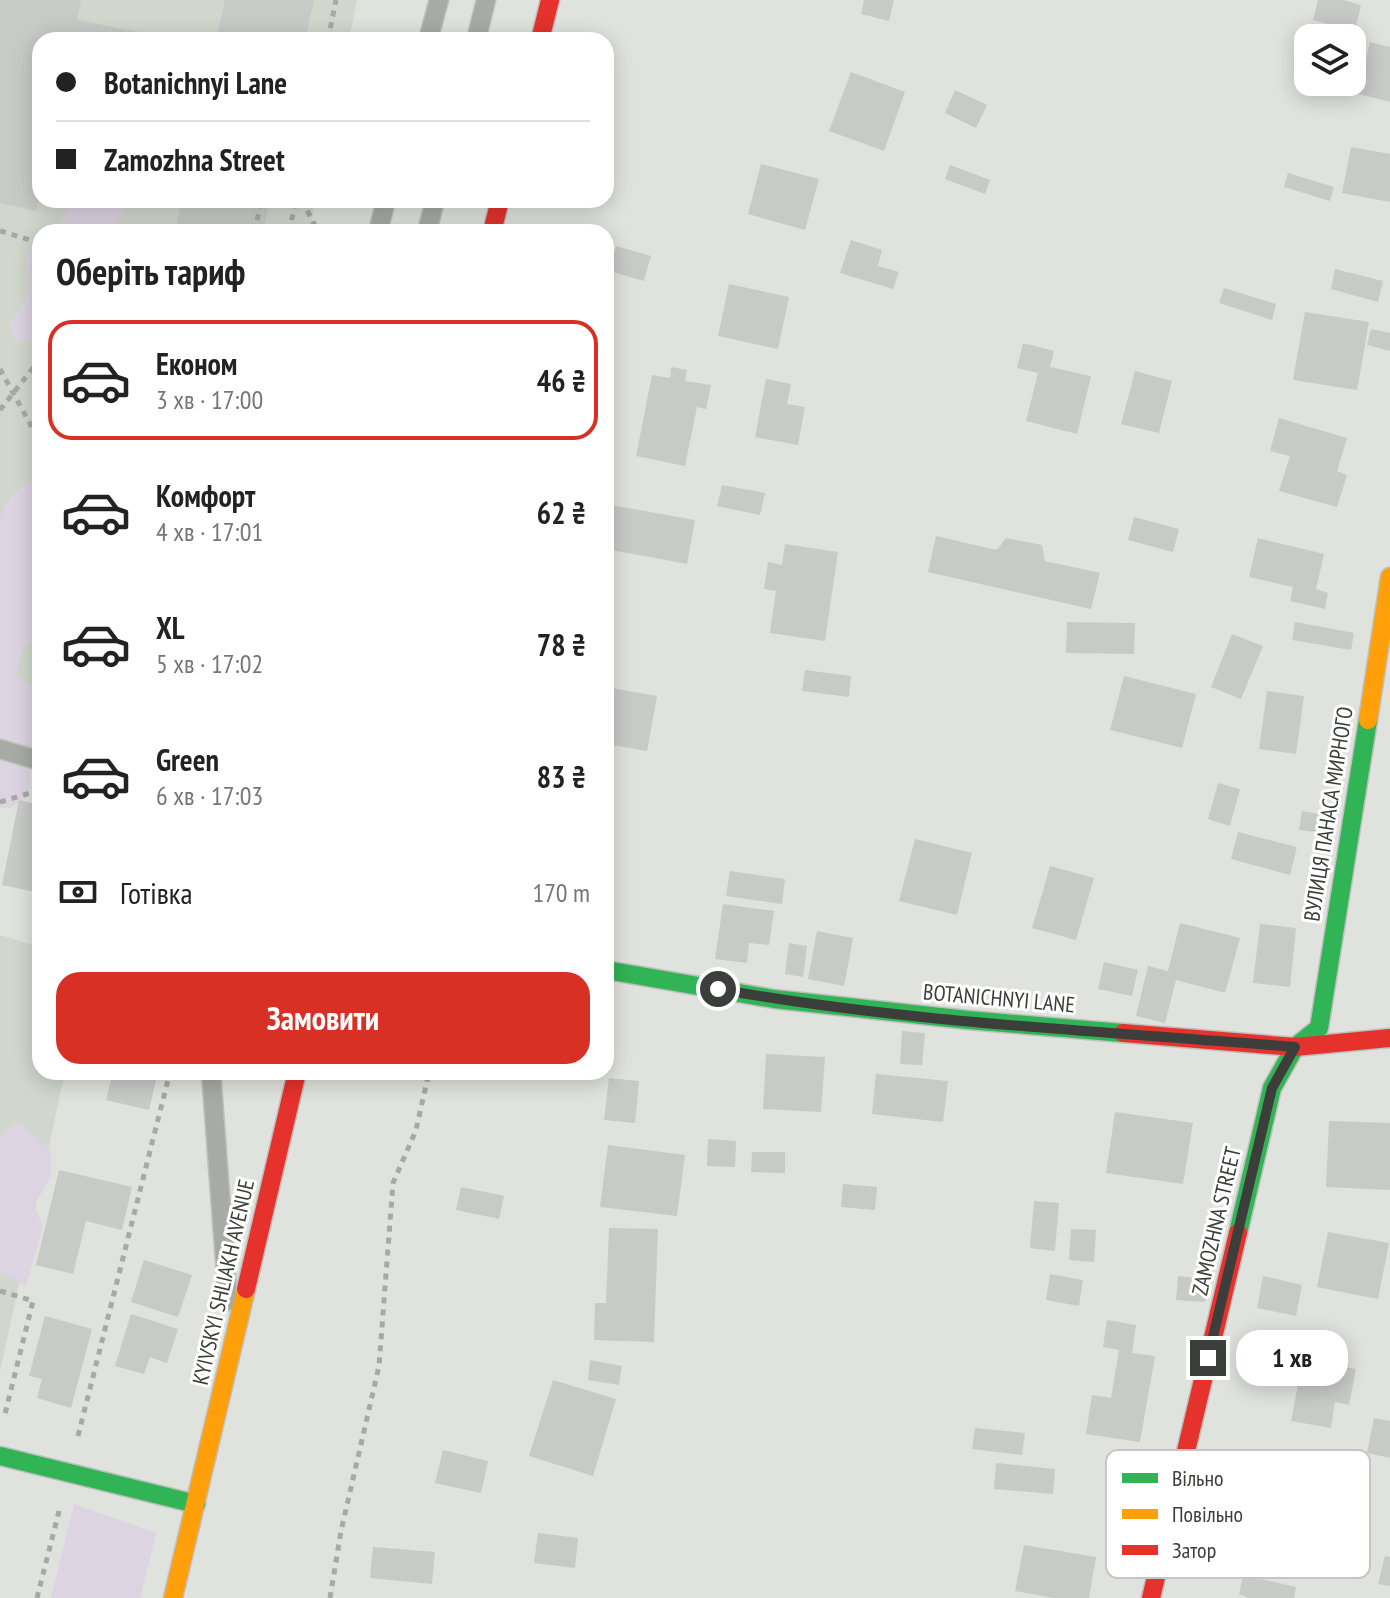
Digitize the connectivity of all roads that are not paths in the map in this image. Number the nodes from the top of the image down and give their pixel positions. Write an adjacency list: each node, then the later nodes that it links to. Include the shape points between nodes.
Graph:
1 (439, 0): 4 (lane)
2 (486, 0): 5 (lane)
3 (550, 0): 6 (street)
4 (430, 32)
5 (478, 32)
6 (542, 32)
7 (1390, 577): 12 (street, ВУЛИЦЯ ПАНАСА МИРНОГО, via 1319,1028)
8 (0, 749): 9 (lane)
9 (32, 759)
10 (614, 971): 12 (street, BOTANICHNYI LANE, via 774,999)
11 (1390, 1038): 12 (street, BOTANICHNYI LANE)
12 (1295, 1047): 16 (street, ZAMOZHNA STREET, via 1272,1088)
13 (212, 1080): 15 (lane)
14 (295, 1080): 15 (street, KYIVSKYI SHLIAKH AVENUE)
15 (232, 1348): 18 (street, KYIVSKYI SHLIAKH AVENUE)
16 (1186, 1450)
17 (0, 1456): 18 (street)
18 (196, 1504): 20 (street, KYIVSKYI SHLIAKH AVENUE)
19 (1156, 1578): 21 (street, ZAMOZHNA STREET)
20 (173, 1598)
21 (1151, 1598)

